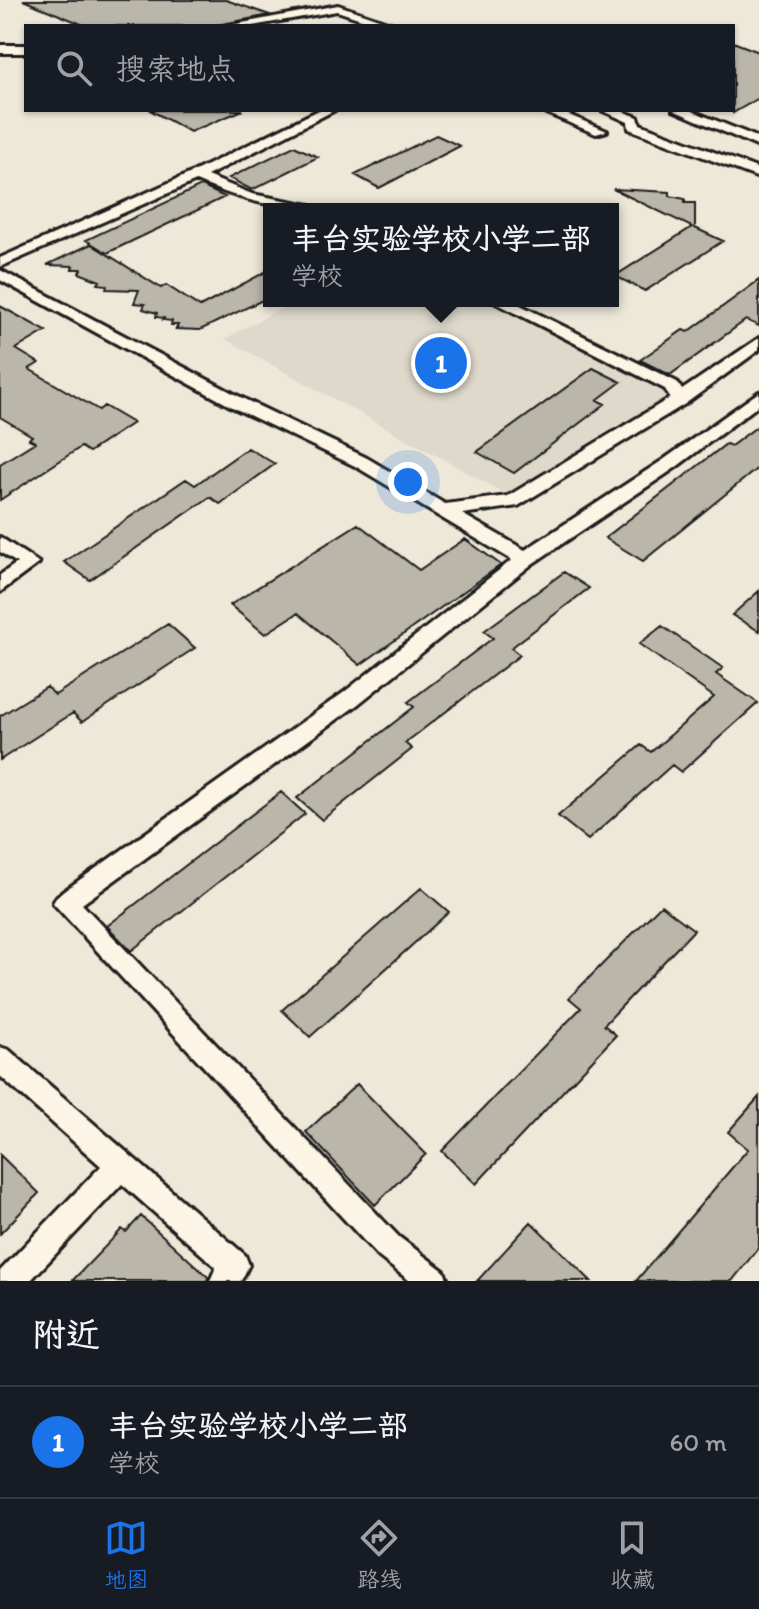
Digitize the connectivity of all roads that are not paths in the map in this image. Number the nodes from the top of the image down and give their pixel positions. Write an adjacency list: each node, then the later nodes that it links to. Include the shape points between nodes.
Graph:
1 (244, 24): 2 (street, via 338,8)
2 (387, 24)
3 (0, 49): 4 (street)
4 (24, 49)
5 (325, 112): 12 (street)
6 (550, 112): 9 (street)
7 (612, 112): 11 (street, via 634,120 634,126)
8 (684, 112): 10 (street)
9 (601, 131)
10 (759, 143)
11 (759, 174)
12 (196, 176): 13 (street, via 249,198); 14 (street)
13 (277, 203)
14 (0, 263)
15 (0, 274): 20 (street, via 240,404 361,462)
16 (512, 307): 19 (street, via 671,386)
17 (759, 343): 19 (street)
18 (759, 397): 22 (street)
19 (679, 400): 20 (street, via 512,502)
20 (442, 510): 22 (street)
21 (0, 543): 23 (street, via 30,563)
22 (525, 559): 28 (street, via 350,699 65,903 389,1247)
23 (0, 585)
24 (0, 1059): 25 (street)
25 (121, 1165): 26 (street); 27 (street, via 235,1265)
26 (10, 1281)
27 (224, 1281)
28 (434, 1281)

